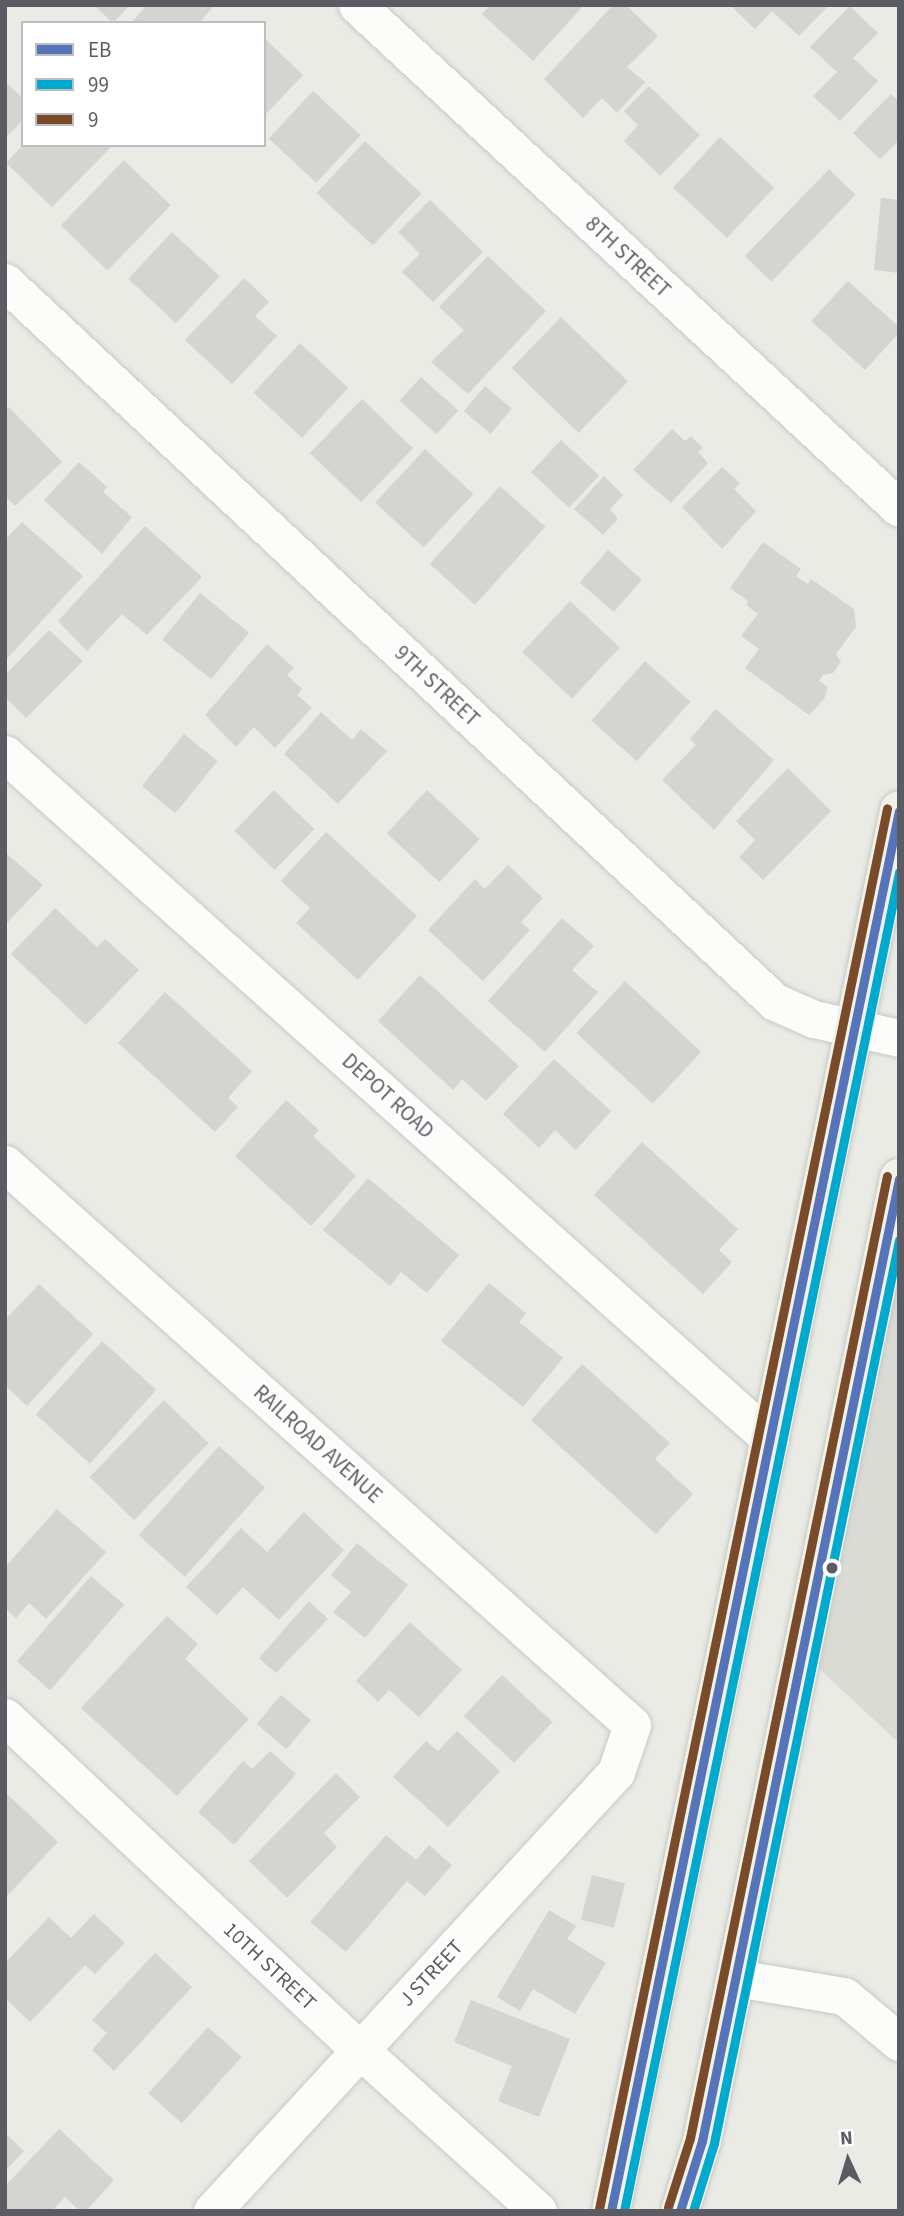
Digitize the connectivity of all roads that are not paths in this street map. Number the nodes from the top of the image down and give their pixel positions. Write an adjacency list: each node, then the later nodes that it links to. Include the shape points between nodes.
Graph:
1 (357, 5): 3 (street, 8TH STREET)
2 (5, 282): 6 (street, 9TH STREET, via 775,1002 814,1019)
3 (899, 508)
4 (5, 754): 10 (street, DEPOT ROAD)
5 (899, 810): 6 (main road)
6 (853, 1028): 7 (street, 9TH STREET); 10 (main road)
7 (899, 1038)
8 (5, 1164): 12 (street, RAILROAD AVENUE)
9 (899, 1178): 13 (main road)
10 (770, 1439): 18 (main road)
11 (5, 1717): 15 (street, 10TH STREET)
12 (632, 1725): 15 (street, J STREET, via 616,1772)
13 (736, 1978): 14 (street, via 844,1996); 19 (main road, via 702,2141)
14 (899, 2042)
15 (359, 2050): 16 (street, J STREET); 17 (street, 10TH STREET)
16 (212, 2211)
17 (538, 2211)
18 (611, 2211)
19 (680, 2211)

